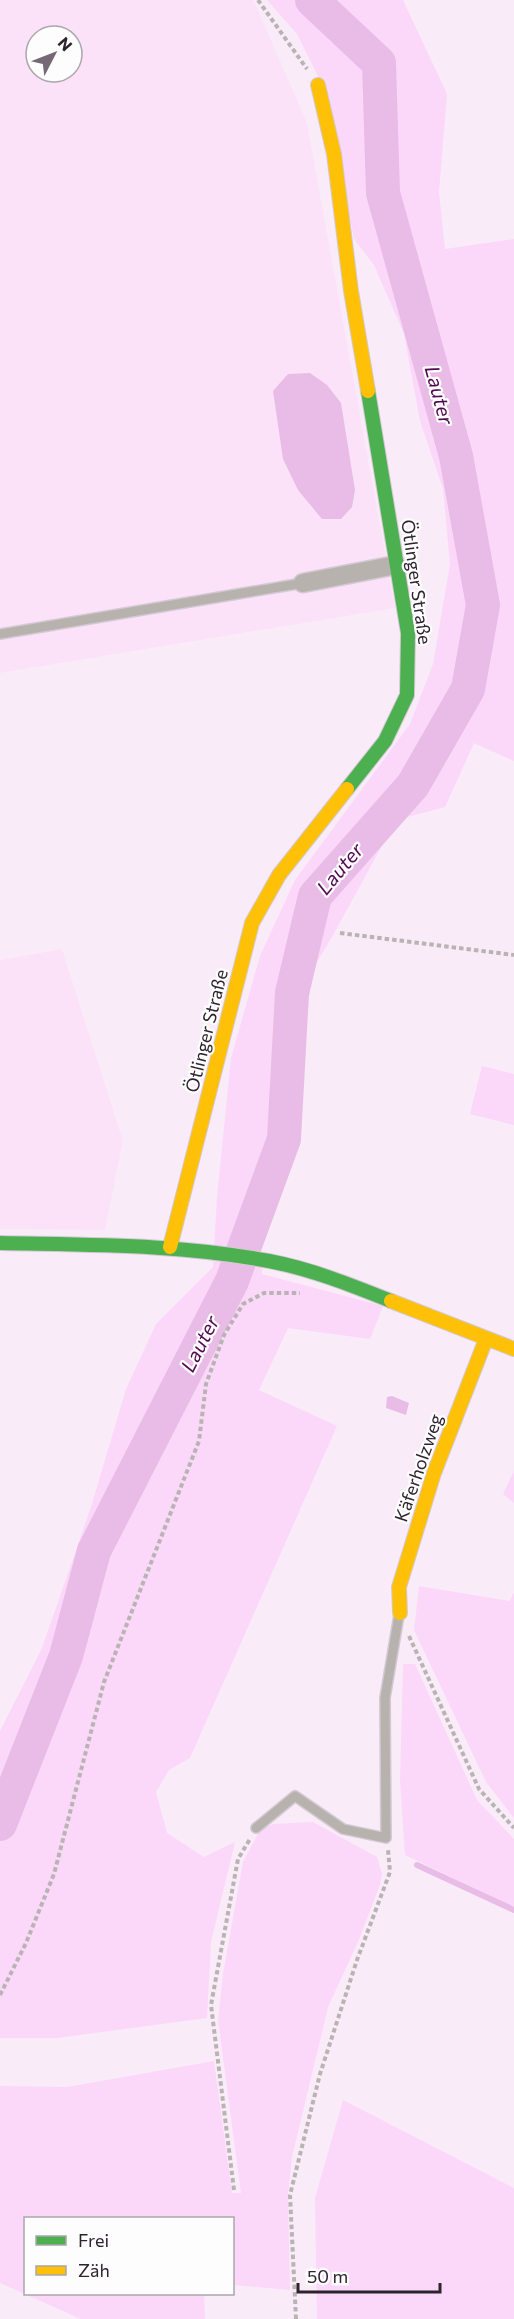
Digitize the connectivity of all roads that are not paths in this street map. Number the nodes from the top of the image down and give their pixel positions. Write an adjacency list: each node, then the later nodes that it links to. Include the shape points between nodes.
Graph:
1 (318, 85): 2 (street, Ötlinger Straße, via 334,154 351,291)
2 (396, 565): 3 (street); 6 (street, Ötlinger Straße, via 408,633 407,695 385,741 279,875 252,922)
3 (303, 583): 4 (lane)
4 (0, 634)
5 (0, 1243): 6 (street)
6 (170, 1247): 7 (street, via 270,1261 327,1276)
7 (486, 1339): 8 (street); 9 (street, Käferholzweg, via 434,1473 399,1587)
8 (514, 1349)
9 (400, 1613): 10 (lane, via 385,1698 386,1838 343,1829 295,1796)
10 (256, 1828)

